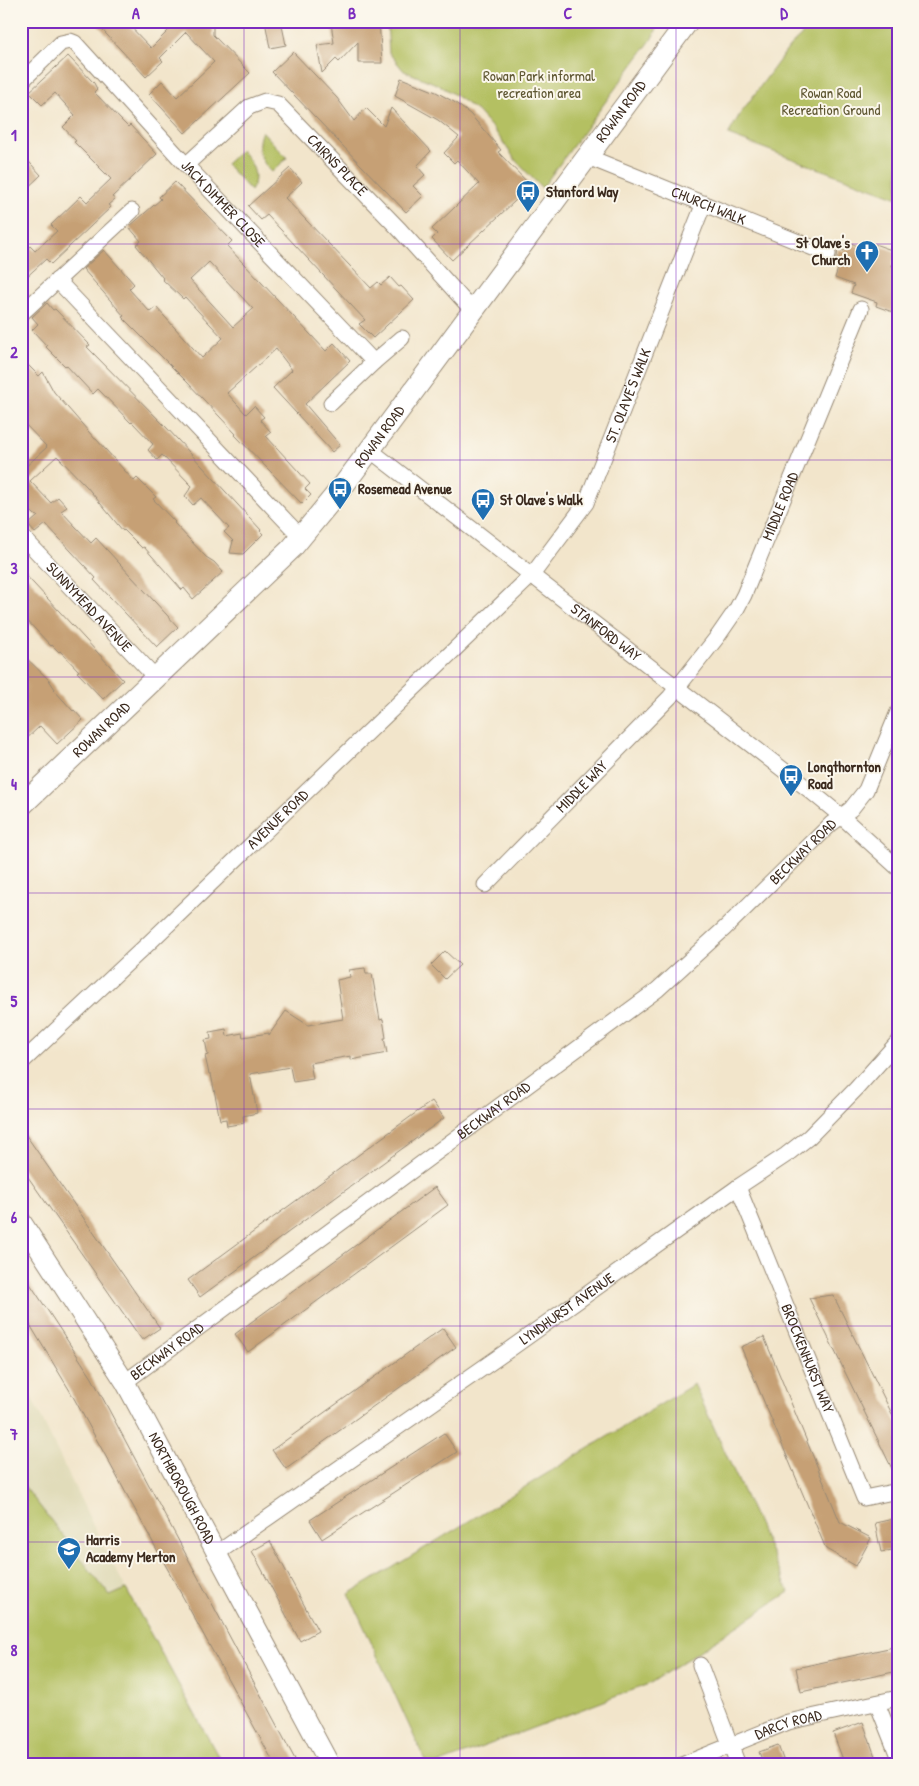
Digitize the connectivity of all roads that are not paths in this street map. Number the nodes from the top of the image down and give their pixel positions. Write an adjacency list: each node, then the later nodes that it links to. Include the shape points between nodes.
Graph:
1 (688, 21): 3 (main road, ROWAN ROAD)
2 (21, 82): 4 (street, JACK DIMMER CLOSE, via 61,44 74,43)
3 (588, 157): 5 (street, CHURCH WALK); 10 (main road, ROWAN ROAD)
4 (186, 165): 10 (street, CAIRNS PLACE, via 249,107 265,102 278,104); 13 (street, JACK DIMMER CLOSE)
5 (704, 203): 7 (street, CHURCH WALK); 18 (street, ST. OLAVE'S WALK, via 586,503)
6 (132, 210): 8 (street)
7 (828, 254)
8 (57, 280): 11 (street); 17 (street)
9 (861, 309): 20 (street, MIDDLE ROAD, via 742,601)
10 (473, 311): 15 (main road, ROWAN ROAD)
11 (21, 314)
12 (402, 338): 13 (street)
13 (374, 362): 14 (street)
14 (331, 403)
15 (370, 450): 17 (main road, ROWAN ROAD); 18 (street, STANFORD WAY)
16 (21, 535): 19 (street, SUNNYMEAD AVENUE)
17 (302, 538): 19 (main road, ROWAN ROAD)
18 (532, 575): 20 (street, STANFORD WAY); 27 (street, AVENUE ROAD)
19 (156, 678): 22 (main road, ROWAN ROAD)
20 (676, 688): 23 (street, STANFORD WAY); 25 (street, MIDDLE WAY)
21 (898, 712): 23 (street, via 866,790)
22 (21, 806)
23 (841, 816): 24 (street, STANFORD WAY); 30 (street, BECKWAY ROAD, via 657,990)
24 (898, 868)
25 (485, 885)
26 (898, 1042): 28 (street, LYNDHURST AVENUE, via 809,1138)
27 (21, 1063)
28 (738, 1187): 31 (street, BROCKENHURST WAY, via 864,1498); 32 (street, LYNDHURST AVENUE)
29 (21, 1221): 30 (street, NORTHBOROUGH ROAD)
30 (124, 1382): 32 (street, NORTHBOROUGH ROAD)
31 (898, 1491)
32 (216, 1554): 38 (street, NORTHBOROUGH ROAD)
33 (700, 1665): 36 (street)
34 (898, 1698): 35 (street, DARCY ROAD)
35 (877, 1702): 36 (street, DARCY ROAD, via 788,1722); 37 (street)
36 (731, 1744): 39 (street, DARCY ROAD); 40 (street)
37 (898, 1756)
38 (330, 1765)
39 (682, 1765)
40 (738, 1765)

